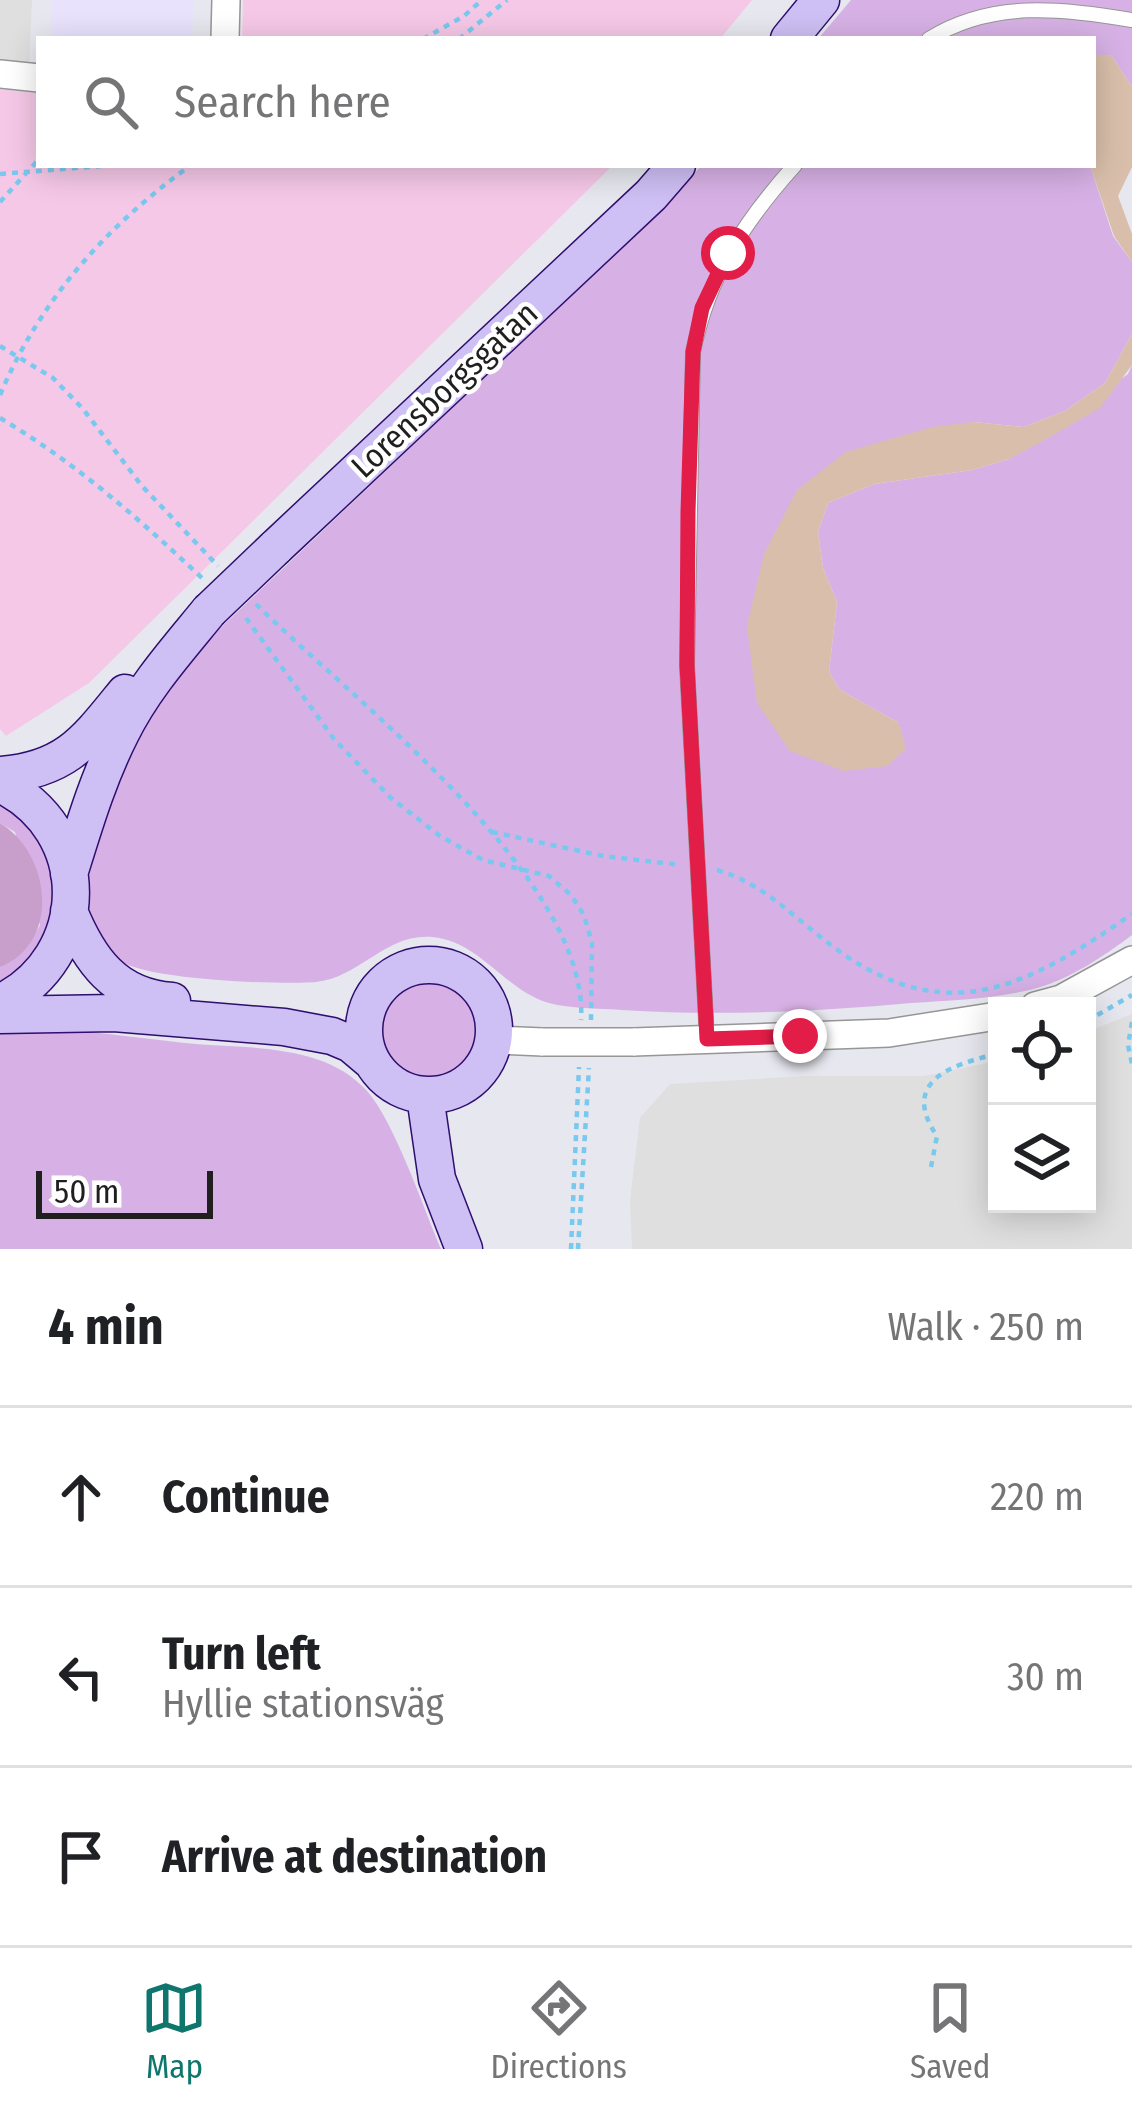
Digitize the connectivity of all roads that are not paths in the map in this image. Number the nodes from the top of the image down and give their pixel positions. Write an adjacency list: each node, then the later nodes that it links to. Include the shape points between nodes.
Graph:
1 (226, 0): 4 (street)
2 (821, 0): 5 (main road)
3 (1132, 20): 6 (lane, via 988,12)
4 (225, 36)
5 (791, 36)
6 (934, 36)
7 (0, 74): 8 (street)
8 (36, 78)
9 (674, 168): 11 (main road, Lorensborgsgatan, bridge)
10 (792, 168): 20 (lane, via 728,253 702,308 693,352 687,665)
11 (219, 602): 12 (main road, Lorensborgsgatan, via 142,672 78,750); 13 (main road, Lorensborgsgatan, via 123,729 94,796)
12 (0, 780): 13 (main road, Lorensborgsgatan, via 56,830)
13 (69, 892): 16 (main road, via 98,968 134,992 164,1001 338,1012); 17 (main road, Lorensborgsgatan, via 65,933 50,964)
14 (1132, 960): 15 (street)
15 (1065, 997)
16 (371, 999): 21 (main road, via 400,972 438,966 463,974 493,1016); 22 (main road, via 363,1029)
17 (0, 1003)
18 (0, 1015): 22 (main road, via 114,1013 284,1027 332,1036)
19 (988, 1017): 20 (street, via 889,1033)
20 (707, 1039): 21 (street, bridge)
21 (494, 1040): 23 (main road, via 463,1086)
22 (370, 1060): 23 (main road, via 400,1089)
23 (424, 1096): 24 (main road, via 437,1179)
24 (464, 1249)

